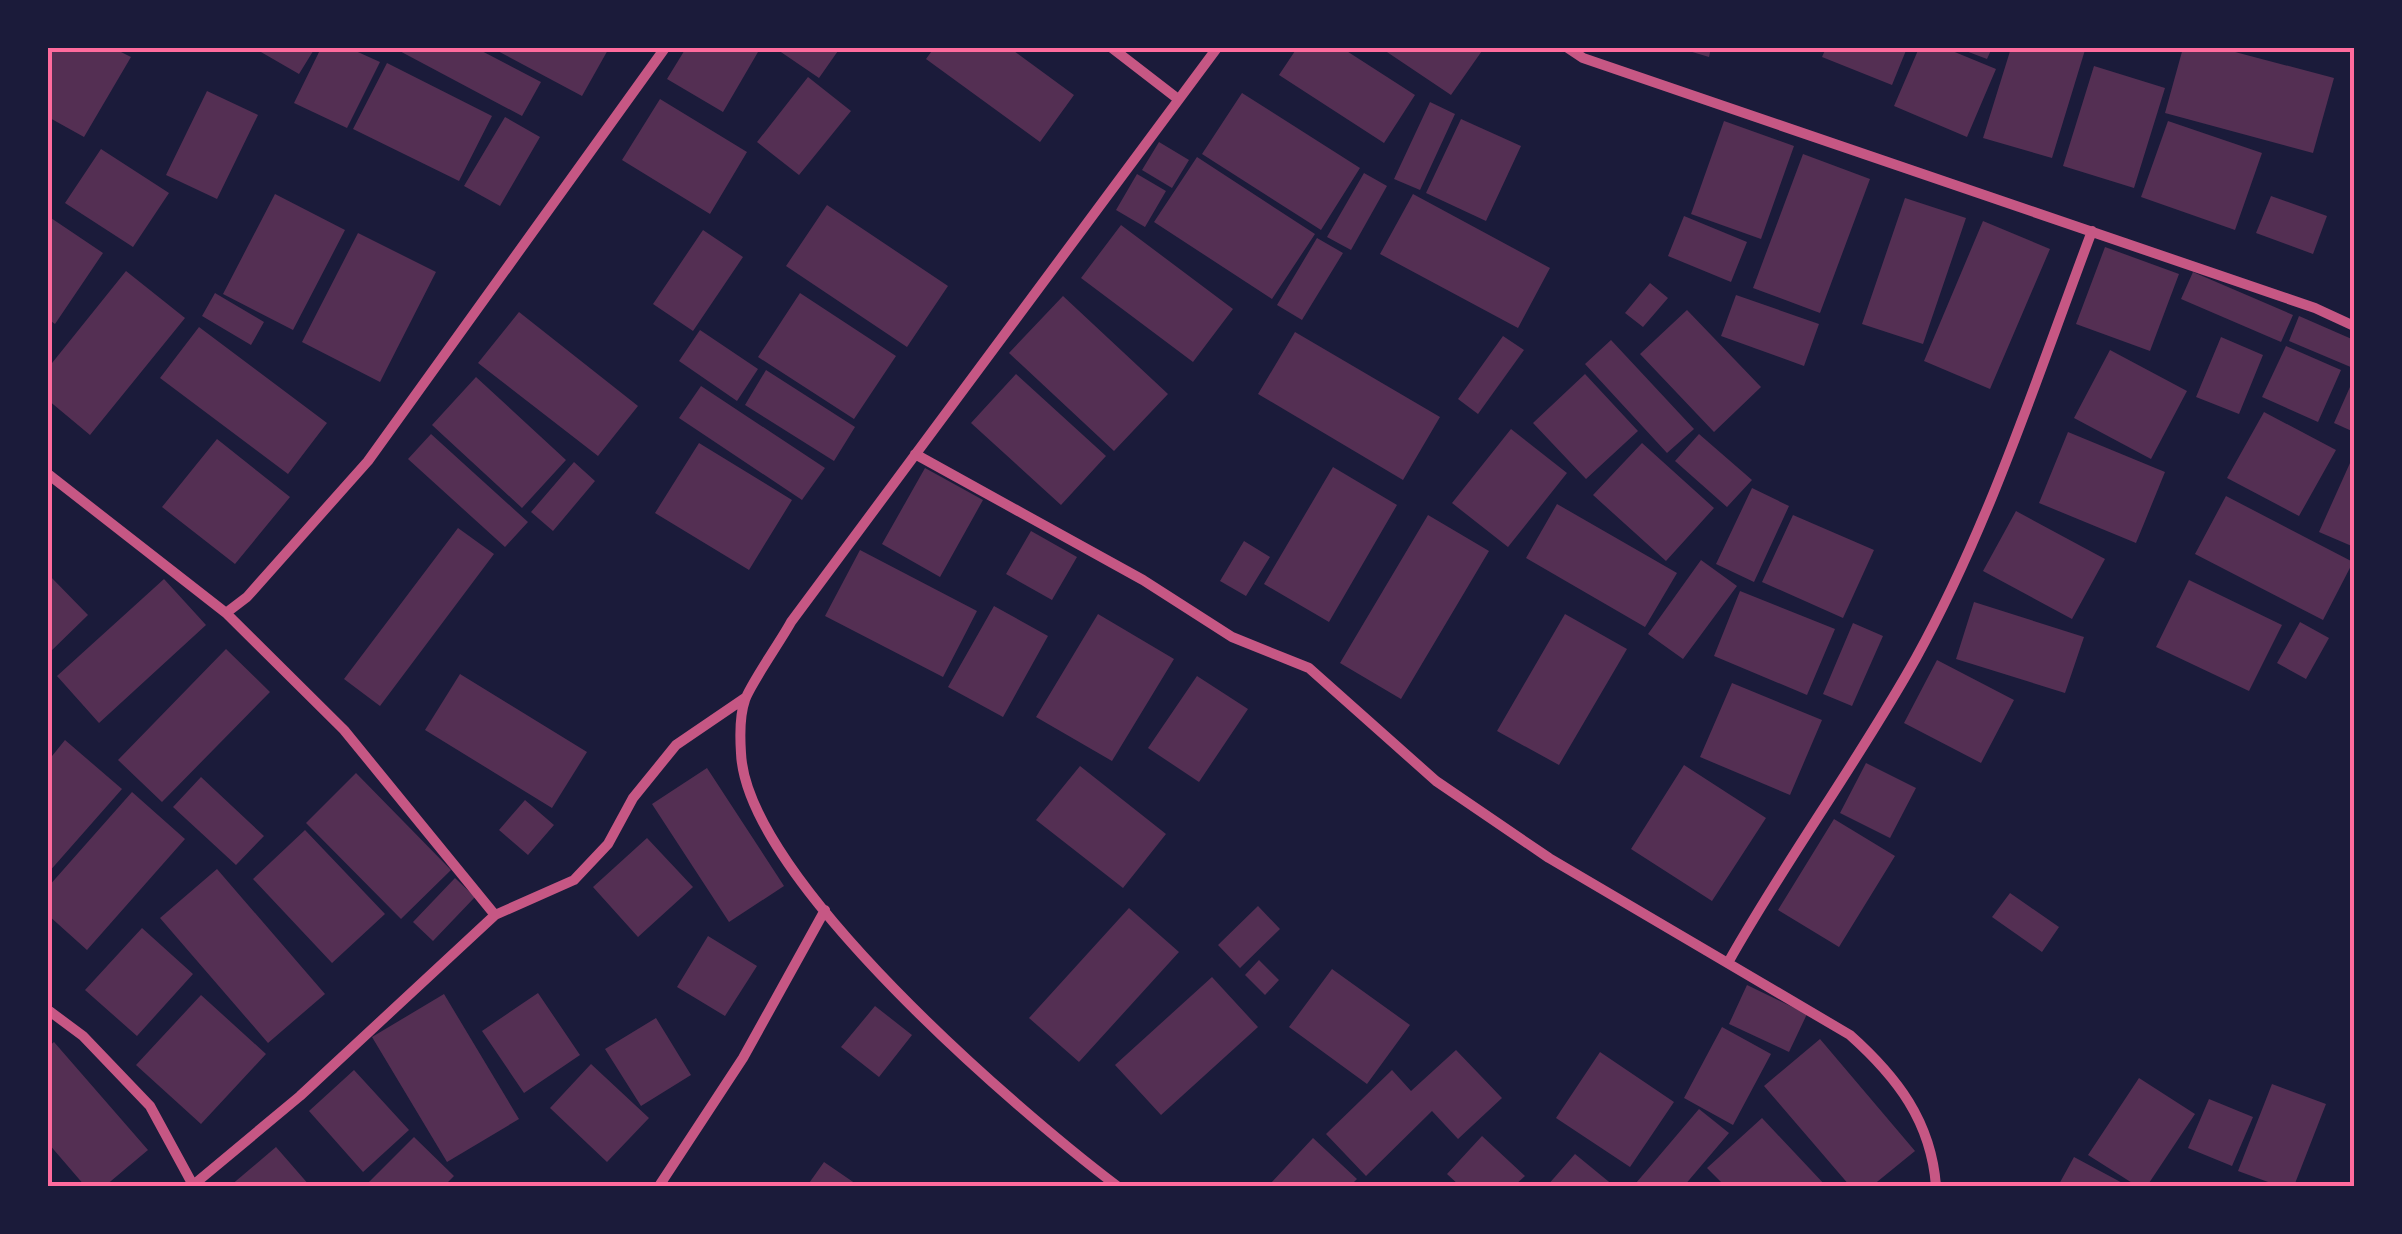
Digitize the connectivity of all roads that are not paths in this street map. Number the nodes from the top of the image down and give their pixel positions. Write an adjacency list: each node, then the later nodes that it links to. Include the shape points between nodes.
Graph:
1 (665, 48): 10 (street, via 368,460)
2 (1112, 48): 5 (street)
3 (1217, 48): 5 (street)
4 (1568, 48): 6 (street)
5 (1178, 100): 8 (street)
6 (2092, 231): 7 (street); 14 (street, via 1996,482 1918,655)
7 (2354, 326)
8 (915, 454): 11 (street, via 791,622); 14 (street, via 1232,637 1309,668 1436,781 1549,858)
9 (48, 474): 10 (street)
10 (226, 613): 13 (street, via 344,730)
11 (745, 698): 12 (street, via 741,754 753,807); 13 (street, via 676,745 633,798 608,844 574,880)
12 (825, 910): 17 (street, via 743,1058); 18 (street, via 940,1034)
13 (495, 915): 16 (street)
14 (1729, 961): 19 (street, via 1850,1034 1883,1064 1926,1134)
15 (48, 1010): 16 (street, via 83,1036 150,1106)
16 (192, 1186)
17 (658, 1186)
18 (1116, 1186)
19 (1936, 1186)

